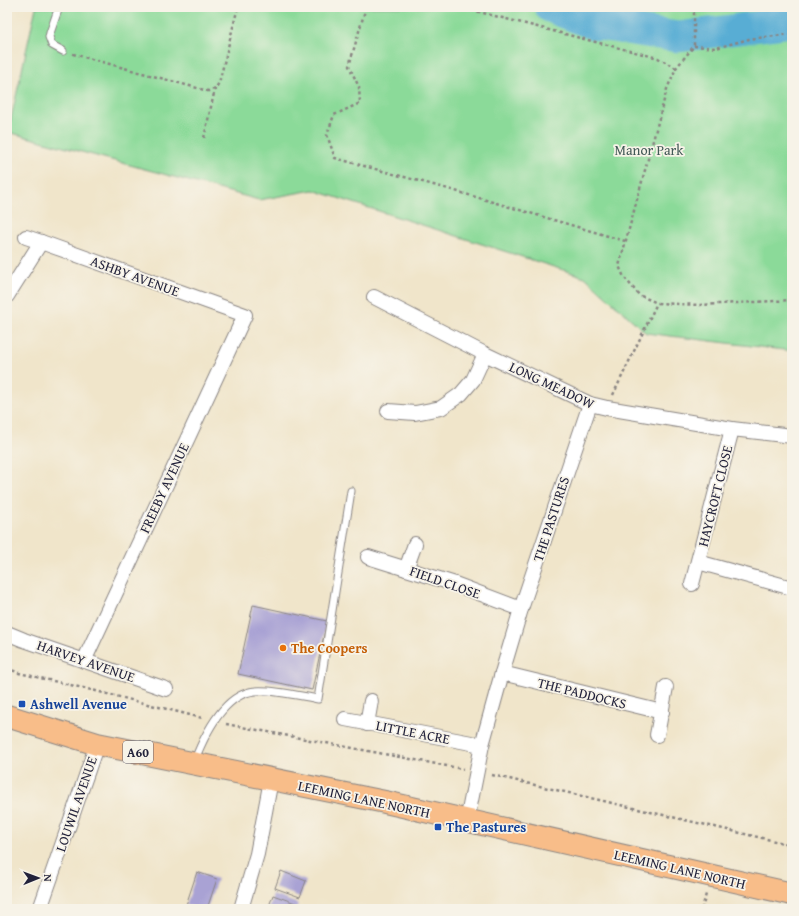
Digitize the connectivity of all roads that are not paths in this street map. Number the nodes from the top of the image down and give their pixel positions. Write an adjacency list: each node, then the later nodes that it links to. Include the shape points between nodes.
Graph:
1 (59, 7): 2 (lane, via 49,37 52,45)
2 (63, 51)
3 (26, 237): 4 (street, ASHBY AVENUE)
4 (41, 242): 5 (street); 7 (street, ASHBY AVENUE)
5 (7, 296)
6 (374, 297): 8 (street, LONG MEADOW)
7 (245, 315): 22 (street, FREEBY AVENUE)
8 (485, 354): 9 (street, LONG MEADOW); 10 (street, via 473,380 461,394 441,408 416,412)
9 (590, 404): 11 (street, LONG MEADOW); 20 (street, THE PASTURES)
10 (388, 411)
11 (732, 429): 12 (street, LONG MEADOW); 16 (street, HAYCROFT CLOSE)
12 (792, 436)
13 (351, 491): 34 (lane, via 318,698 256,690 243,693 214,721)
14 (416, 544): 17 (street)
15 (368, 557): 17 (street, FIELD CLOSE)
16 (698, 562): 18 (street, HAYCROFT CLOSE); 19 (street, HAYCROFT CLOSE)
17 (406, 569): 20 (street, FIELD CLOSE)
18 (692, 584)
19 (792, 588)
20 (521, 609): 23 (street, THE PASTURES)
21 (7, 633): 22 (street, HARVEY AVENUE)
22 (84, 661): 25 (street, HARVEY AVENUE)
23 (502, 673): 27 (street, THE PADDOCKS); 33 (street, THE PASTURES)
24 (666, 687): 27 (street)
25 (166, 689)
26 (371, 701): 30 (street)
27 (662, 712): 31 (street)
28 (7, 716): 32 (highway, LEEMING LANE NORTH / A60)
29 (345, 719): 30 (street, LITTLE ACRE)
30 (367, 724): 33 (street, LITTLE ACRE)
31 (657, 735)
32 (97, 744): 34 (highway, LEEMING LANE NORTH / A60); 38 (street, LOUWIL AVENUE)
33 (482, 745): 36 (street, THE PASTURES)
34 (193, 764): 35 (highway, LEEMING LANE NORTH / A60)
35 (271, 780): 36 (highway, LEEMING LANE NORTH / A60); 39 (street, via 257,854)
36 (467, 821): 37 (highway, LEEMING LANE NORTH / A60)
37 (792, 894)
38 (40, 909)
39 (241, 909)

